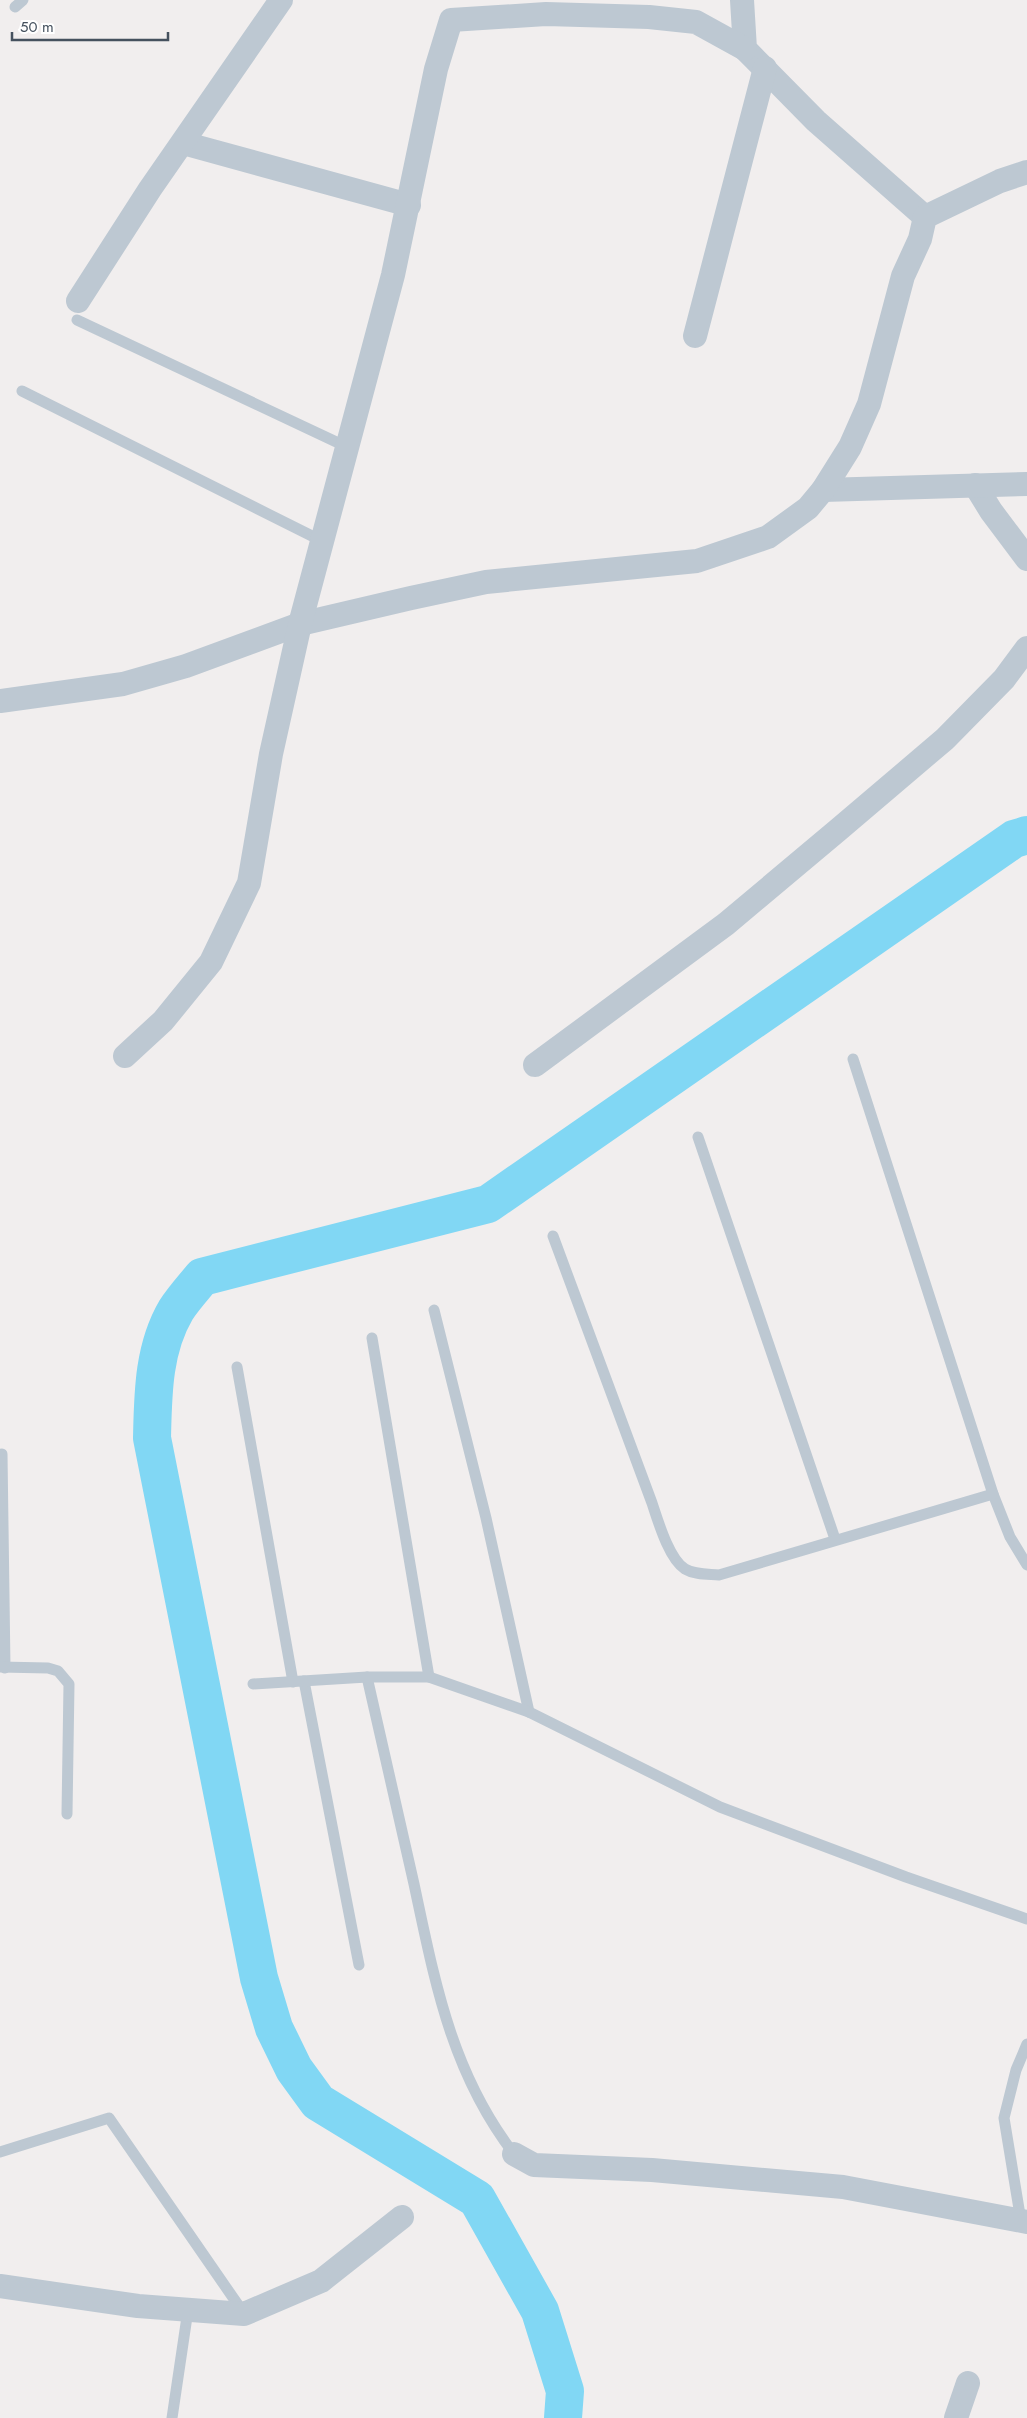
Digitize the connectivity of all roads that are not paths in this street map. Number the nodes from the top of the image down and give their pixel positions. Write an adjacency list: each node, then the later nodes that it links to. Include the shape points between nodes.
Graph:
1 (281, 0): 6 (street)
2 (742, 0): 4 (street)
3 (457, 10): 4 (street, via 649,17 696,22); 8 (street, via 436,69)
4 (746, 49): 5 (street)
5 (765, 68): 9 (street, via 816,121); 11 (street)
6 (183, 143): 8 (street); 10 (street)
7 (1027, 172): 9 (street, via 1000,181)
8 (408, 205): 13 (street)
9 (925, 217): 16 (street, via 920,239 903,276 869,404 850,446)
10 (77, 310): 13 (lane)
11 (695, 336)
12 (22, 391): 17 (lane)
13 (347, 446): 17 (street)
14 (1027, 484): 15 (street)
15 (975, 485): 16 (street); 18 (street)
16 (823, 490): 19 (street, via 808,508 768,537 697,561 486,582)
17 (322, 540): 19 (street)
18 (1027, 560)
19 (300, 624): 21 (street, via 186,666 123,684); 22 (street, via 271,754 249,883 211,962 163,1021)
20 (1027, 648): 24 (street, via 1004,679 945,739 838,830 726,924)
21 (0, 701)
22 (125, 1056)
23 (853, 1059): 31 (lane)
24 (535, 1065)
25 (698, 1137): 32 (lane)
26 (553, 1236): 32 (lane, via 669,1546 684,1568 697,1574 719,1575)
27 (434, 1310): 39 (lane, via 486,1518)
28 (372, 1338): 35 (lane)
29 (237, 1367): 37 (lane)
30 (2, 1454): 34 (lane)
31 (993, 1494): 32 (lane); 33 (lane, via 1010,1537)
32 (835, 1540)
33 (1027, 1565)
34 (2, 1668): 40 (lane, via 48,1668 58,1671 69,1684)
35 (429, 1677): 36 (lane); 39 (lane)
36 (368, 1678): 37 (lane); 45 (lane, via 438,1995 466,2074 497,2132)
37 (298, 1682): 38 (lane); 42 (lane)
38 (253, 1684)
39 (528, 1712): 41 (lane, via 720,1807)
40 (67, 1814)
41 (1027, 1919)
42 (359, 1965)
43 (1027, 2044): 47 (lane, via 1016,2070 1004,2118)
44 (0, 2152): 50 (lane, via 109,2118)
45 (514, 2154): 47 (street, via 534,2165 652,2170 843,2188)
46 (402, 2217): 50 (street, via 320,2281)
47 (1024, 2222)
48 (0, 2286): 49 (street)
49 (188, 2310): 50 (street); 52 (lane)
50 (244, 2314)
51 (968, 2383): 53 (street)
52 (172, 2418)
53 (956, 2418)

